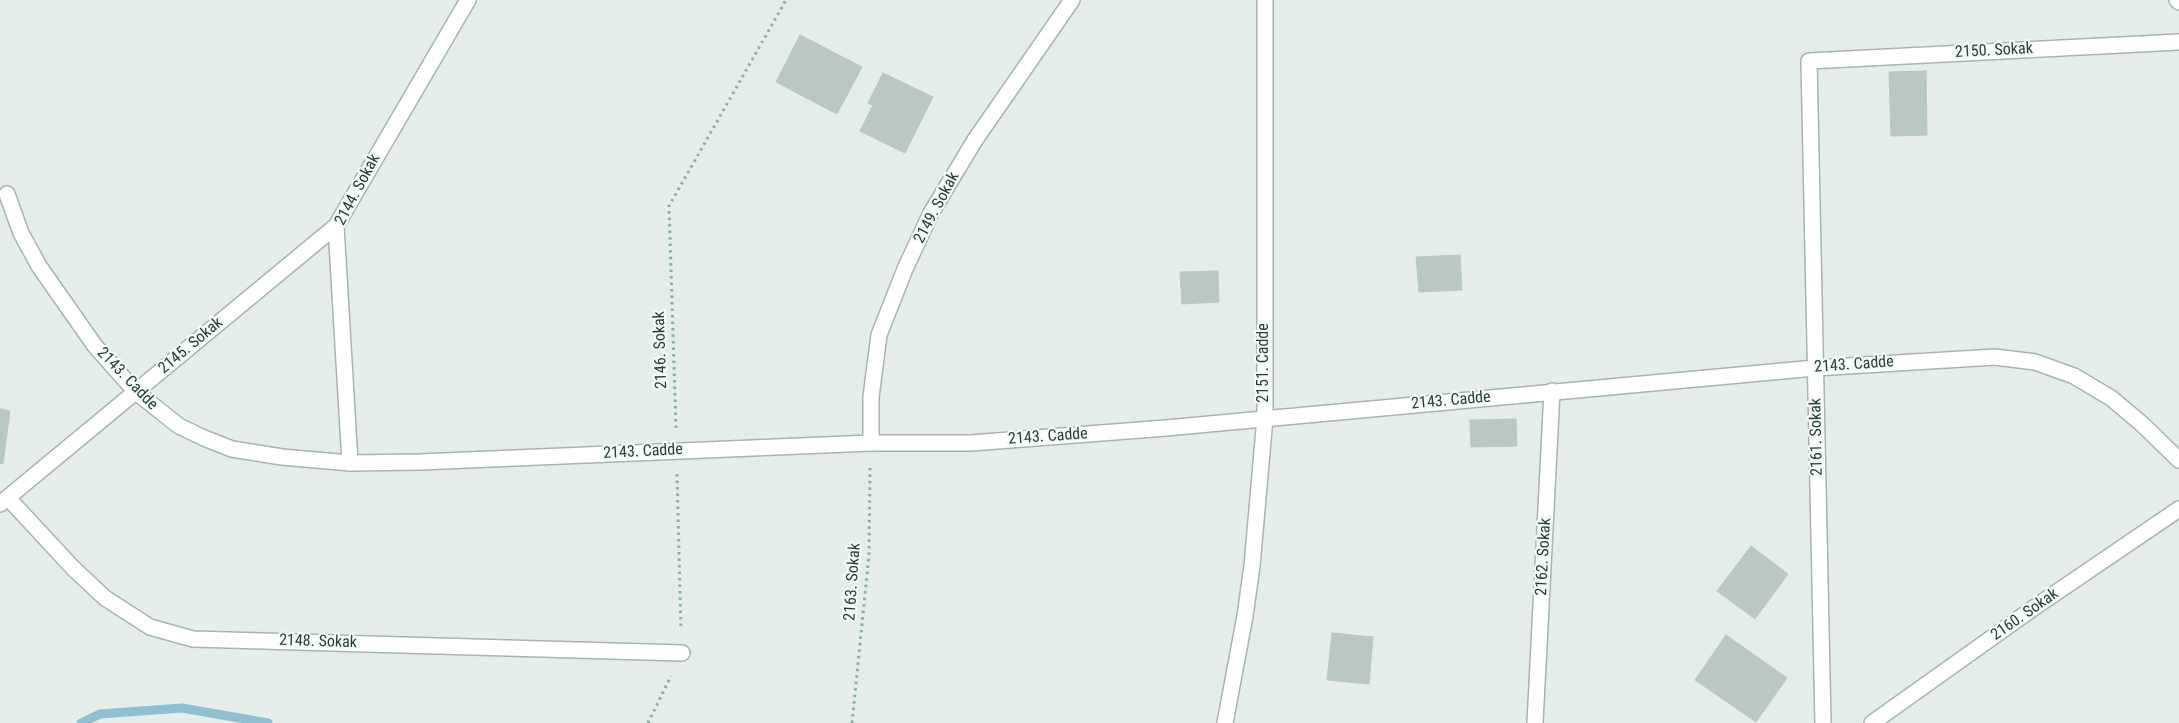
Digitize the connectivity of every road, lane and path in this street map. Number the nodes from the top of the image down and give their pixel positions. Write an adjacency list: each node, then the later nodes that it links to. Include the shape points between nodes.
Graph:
1 (468, 0): 8 (street, 2144. Sokak)
2 (786, 0): 14 (path, 2146. Sokak, via 669,206)
3 (1072, 0): 13 (street, 2149. Sokak, via 975,140 932,213 905,269 879,335 871,397)
4 (1265, 0): 12 (street, 2151. Cadde)
5 (2179, 42): 6 (street, 2150. Sokak)
6 (1809, 60): 9 (street, 2161. Sokak)
7 (7, 194): 11 (street, 2143. Cadde, via 21,233 39,266 95,346)
8 (336, 226): 11 (street, 2145. Sokak); 16 (street, 2144. Sokak)
9 (1815, 368): 10 (street, 2143. Cadde); 15 (street, 2143. Cadde, via 1995,357 2035,362 2074,376 2111,398); 24 (street, 2161. Sokak)
10 (1552, 391): 12 (street, 2143. Cadde); 23 (street, 2162. Sokak)
11 (136, 392): 16 (street, 2143. Cadde, via 179,426 232,449); 17 (street, 2145. Sokak)
12 (1265, 418): 13 (street, 2143. Cadde, via 971,443); 22 (street, 2151. Cadde, via 1252,566)
13 (871, 443): 14 (street, 2143. Cadde); 21 (path, 2163. Sokak, via 869,555)
14 (677, 451): 16 (street, 2143. Cadde); 19 (path, 2146. Sokak)
15 (2179, 460)
16 (350, 464)
17 (4, 501): 19 (street, 2148. Sokak, via 105,598 150,627 193,638)
18 (2179, 509): 25 (street, 2160. Sokak)
19 (682, 653): 20 (path, 2146. Sokak)
20 (648, 723)
21 (852, 723)
22 (1225, 723)
23 (1536, 723)
24 (1823, 723)
25 (1872, 723)

